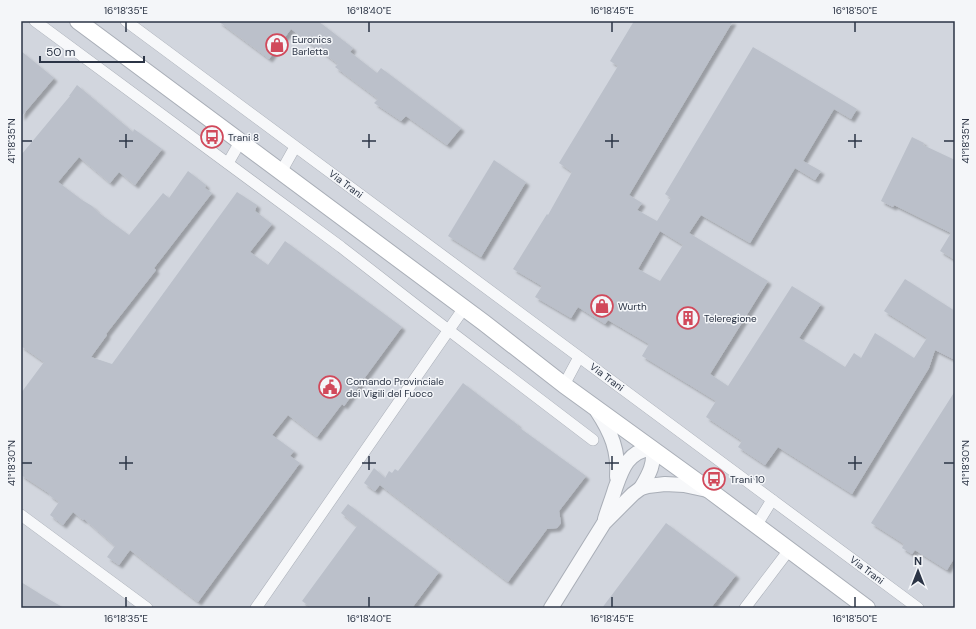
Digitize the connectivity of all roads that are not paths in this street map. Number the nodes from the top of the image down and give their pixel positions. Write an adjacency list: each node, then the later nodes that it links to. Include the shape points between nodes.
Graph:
1 (35, 21): 6 (street)
2 (78, 21): 4 (main road)
3 (126, 21): 5 (street, Via Trani)
4 (240, 142): 6 (street); 7 (main road)
5 (295, 147): 7 (street); 10 (street, Via Trani)
6 (228, 164): 9 (street)
7 (281, 172): 8 (main road)
8 (464, 308): 9 (street); 11 (main road)
9 (449, 330): 13 (street); 24 (street)
10 (579, 357): 11 (street); 18 (street, Via Trani)
11 (564, 385): 12 (main road)
12 (594, 407): 14 (main road); 15 (street, via 610,433 616,450)
13 (593, 440)
14 (652, 448): 15 (street, via 645,449 628,460); 16 (street, via 651,468); 17 (main road)
15 (616, 485): 20 (street)
16 (641, 488): 17 (street, via 655,484 670,484); 20 (street)
17 (709, 490): 21 (main road)
18 (772, 500): 21 (street); 28 (street, Via Trani)
19 (21, 515): 23 (street)
20 (604, 523): 25 (street)
21 (756, 526): 22 (main road)
22 (788, 550): 26 (street); 27 (main road)
23 (148, 608)
24 (256, 608)
25 (551, 608)
26 (744, 608)
27 (867, 608)
28 (918, 608)

